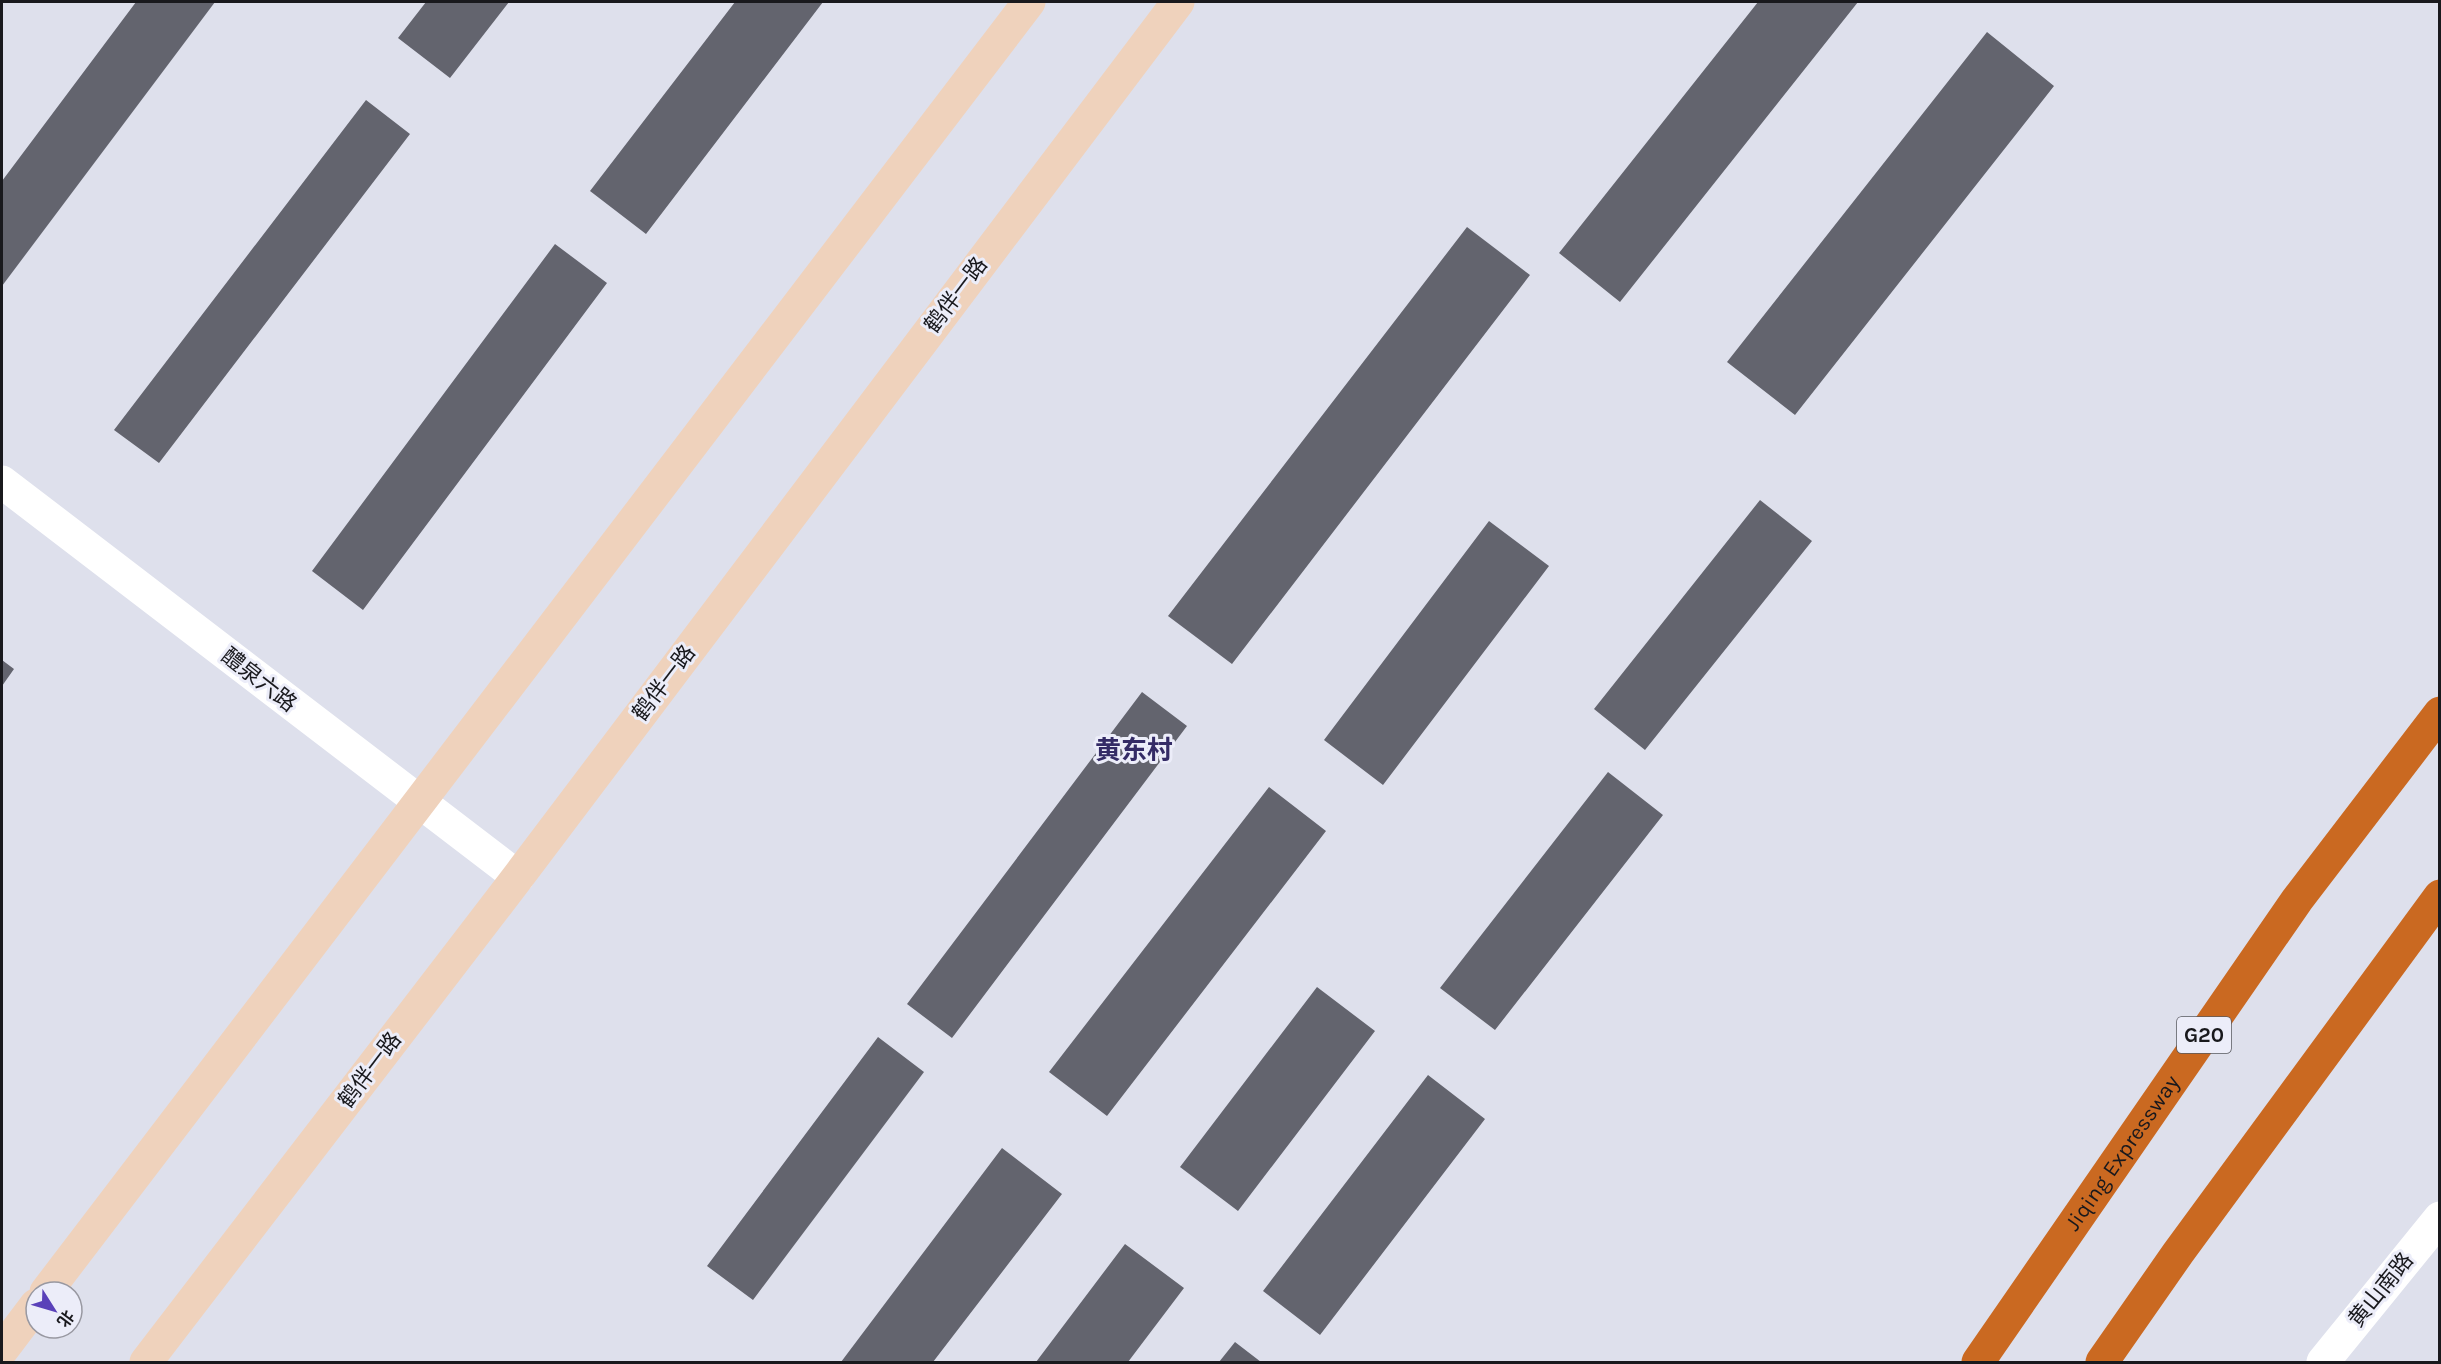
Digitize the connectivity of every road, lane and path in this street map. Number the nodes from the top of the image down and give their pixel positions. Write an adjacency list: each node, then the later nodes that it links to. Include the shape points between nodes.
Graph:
1 (1029, 2): 5 (main road)
2 (1178, 2): 6 (main road, 鹤伴一路)
3 (2, 482): 5 (street, 醴泉六路)
4 (2439, 713): 13 (highway, Jiqing Expressway / G20, via 2297,900)
5 (418, 802): 6 (street, 醴泉六路); 9 (main road)
6 (518, 877): 12 (main road, 鹤伴一路)
7 (2439, 896): 14 (highway)
8 (2439, 1218): 15 (street, 黄山南路)
9 (55, 1280)
10 (24, 1321): 11 (main road)
11 (2, 1350)
12 (146, 1362)
13 (1978, 1362)
14 (2102, 1362)
15 (2323, 1362)

